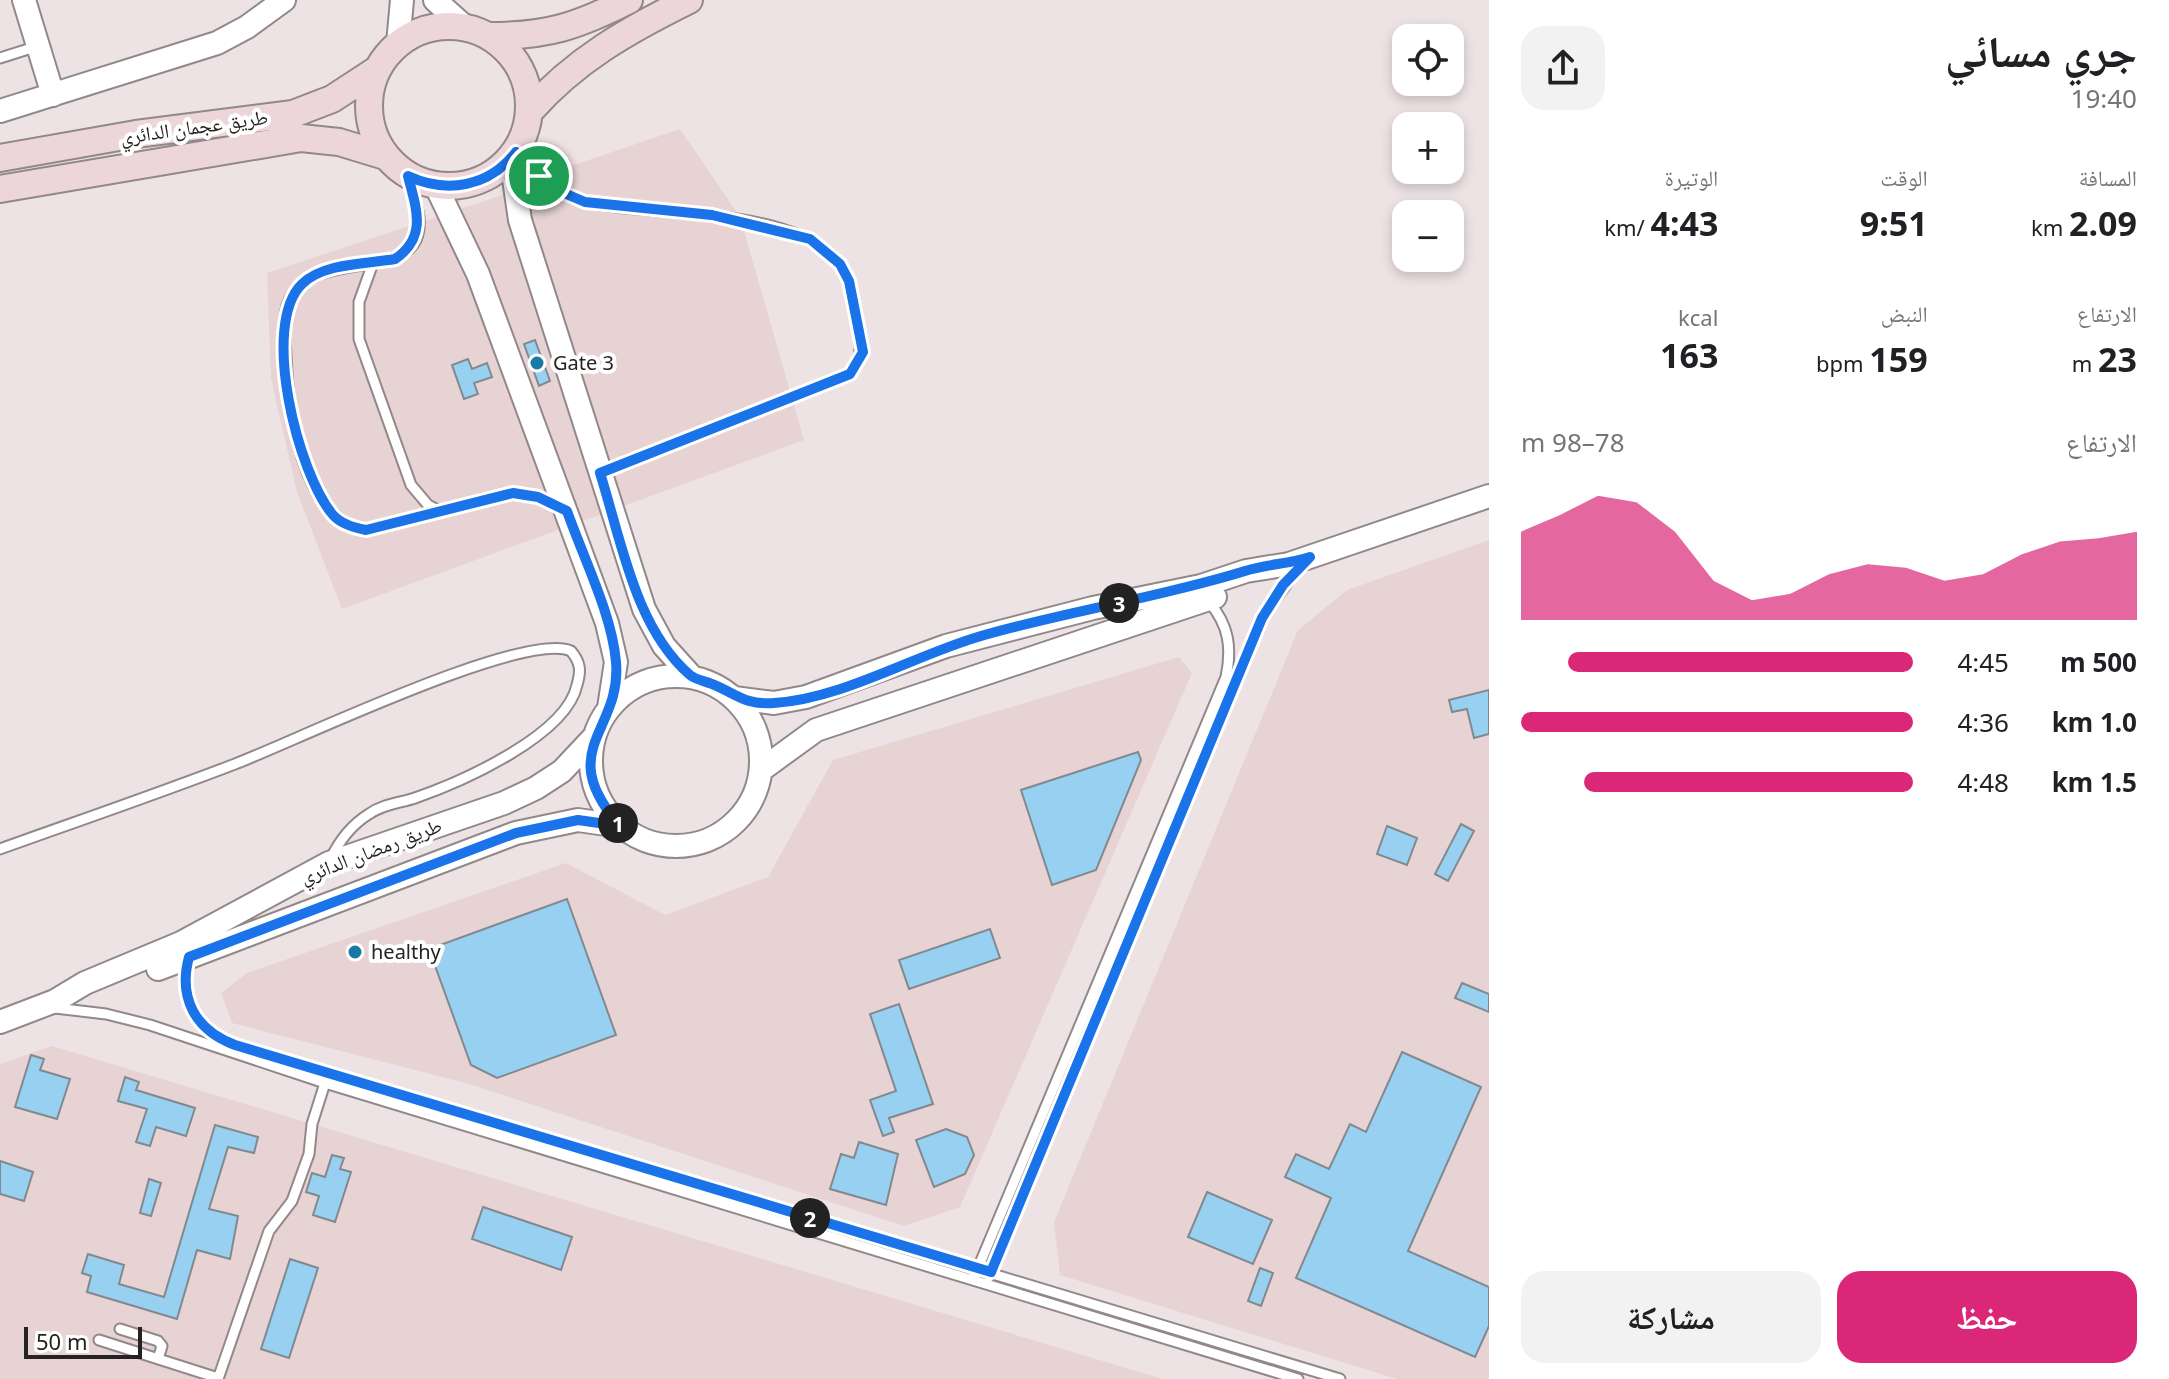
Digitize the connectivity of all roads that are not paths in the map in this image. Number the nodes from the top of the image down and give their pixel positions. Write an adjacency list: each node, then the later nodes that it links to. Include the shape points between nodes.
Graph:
1 (24, 0): 10 (street)
2 (284, 0): 13 (street, via 217,43)
3 (402, 0): 9 (street)
4 (435, 0): 7 (street)
5 (629, 0): 8 (main road, via 555,32)
6 (689, 0): 15 (main road, via 596,51)
7 (465, 27): 8 (main road); 9 (main road, via 441,26)
8 (490, 36): 15 (main road, via 513,56 527,82)
9 (398, 44): 12 (main road)
10 (38, 46): 11 (lane); 13 (street)
11 (0, 58)
12 (378, 69): 17 (main road, via 369,114); 18 (main road, طريق عجمان الدائري, via 332,99 293,114)
13 (53, 95): 14 (street)
14 (0, 111)
15 (530, 111): 16 (main road, via 526,133)
16 (513, 155): 20 (main road, via 477,182); 23 (street, via 520,220 533,262 537,325 569,423); 23 (lane, via 552,188 585,202 697,213 792,232 826,250 849,281 863,352 850,374)
17 (385, 156): 19 (main road); 21 (main road, طريق عجمان الدائري, via 339,142 301,138)
18 (0, 158)
19 (408, 176): 20 (main road); 22 (lane, via 419,217 414,242 395,259)
20 (436, 186): 26 (street, via 478,274 485,329 502,380 532,450 554,474)
21 (0, 189)
22 (373, 263): 25 (lane, via 359,302 359,339 411,485); 25 (lane, via 320,271 291,295 285,313 287,387 296,442 334,517 352,528 366,530)
23 (598, 467): 29 (street, via 644,609 664,646)
24 (1489, 496): 27 (street)
25 (440, 511): 26 (lane, via 513,493 538,497)
26 (567, 511): 31 (street, via 613,644 616,680)
27 (1299, 561): 28 (street); 30 (street, via 981,635 806,697 774,703); 42 (lane, via 1262,618)
28 (1207, 599): 33 (street, via 816,730); 41 (lane, via 1226,627 1226,677)
29 (692, 677): 30 (street); 31 (street, via 647,681)
30 (734, 698): 33 (street, via 755,731)
31 (609, 708): 32 (street)
32 (594, 737): 34 (street, via 594,786); 36 (street, طريق رمضان الدائري, via 562,771 536,788)
33 (761, 770): 34 (street, via 754,796 740,818 719,835 668,846 642,840)
34 (620, 826): 37 (street, طريق رمضان الدائري, via 578,820 516,833)
35 (0, 849): 36 (lane, via 235,764 465,670 550,647 571,651 581,670 576,692 549,728 449,784 372,812 344,835)
36 (329, 863): 38 (street, طريق رمضان الدائري, via 181,943)
37 (189, 957): 38 (street, طريق رمضان الدائري, via 91,994); 41 (lane, via 189,1004 196,1018 220,1039)
38 (47, 1004): 39 (street, طريق رمضان الدائري); 40 (lane, via 128,1019)
39 (0, 1022)
40 (325, 1083): 43 (lane); 48 (lane, via 298,1187 286,1213 269,1231)
41 (978, 1268): 42 (lane); 43 (lane)
42 (991, 1272): 44 (lane); 50 (lane)
43 (973, 1280): 44 (lane)
44 (986, 1284): 49 (lane)
45 (120, 1329): 47 (lane, via 158,1341)
46 (99, 1340): 47 (lane)
47 (158, 1359): 48 (lane)
48 (218, 1379)
49 (1298, 1379)
50 (1340, 1379)

